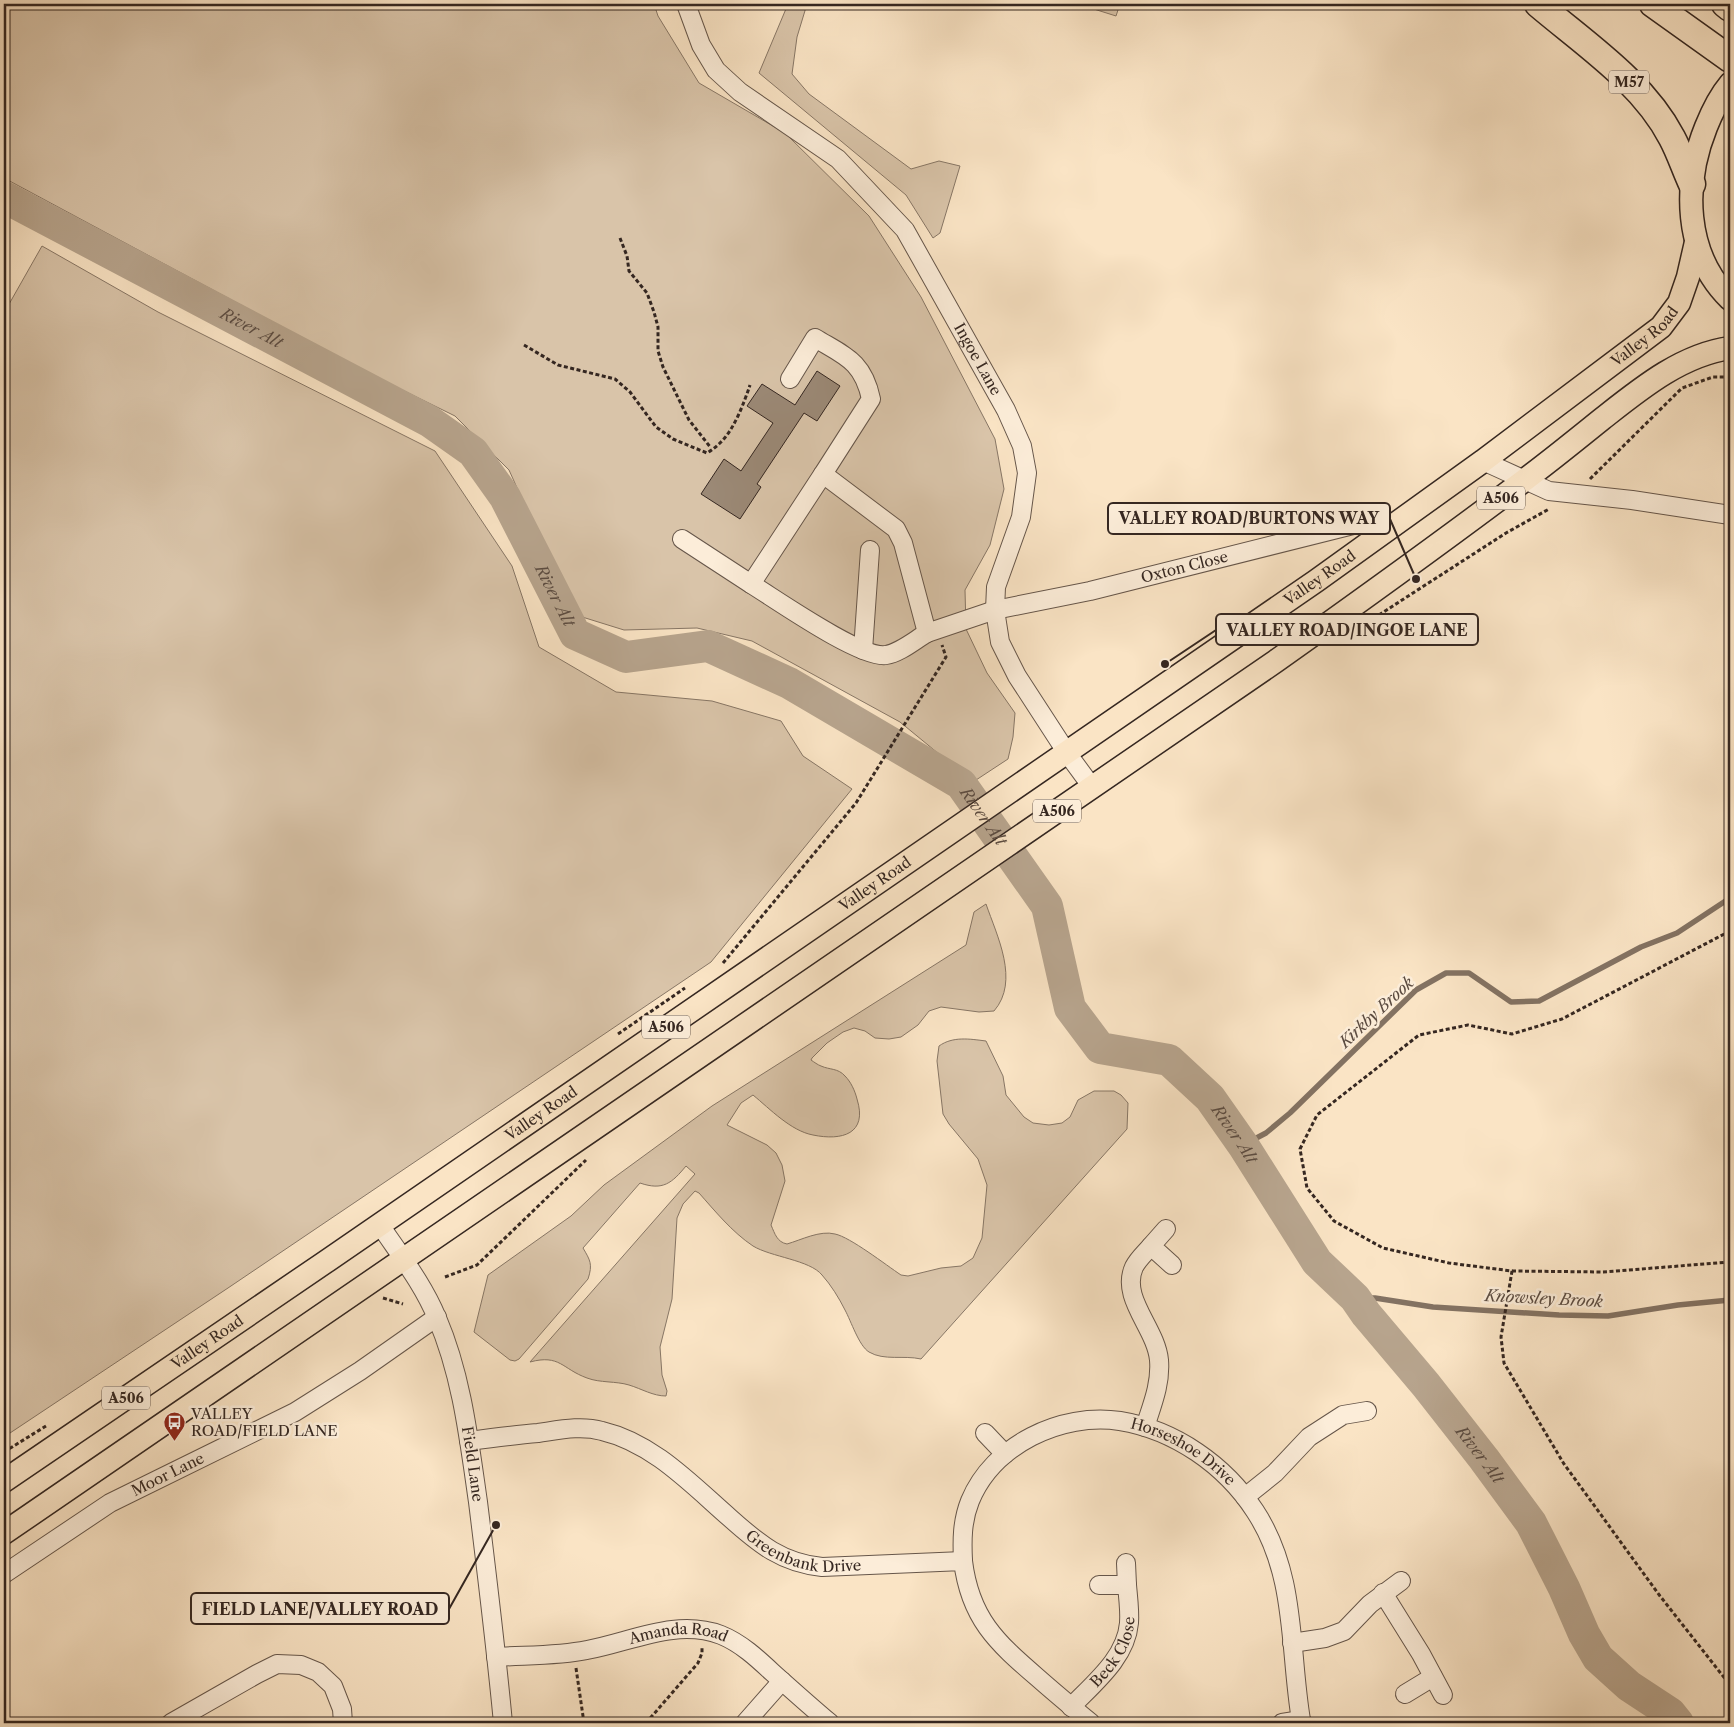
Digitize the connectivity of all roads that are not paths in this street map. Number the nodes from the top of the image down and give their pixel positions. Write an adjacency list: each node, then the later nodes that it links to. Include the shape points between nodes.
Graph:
1 (686, 4): 21 (street, Ingoe Lane, via 701,45 716,70 740,92 838,159 905,230 1006,410 1022,446 1027,473 1021,517 996,587)
2 (1538, 4): 8 (highway, M57, via 1620,73 1647,101 1672,138)
3 (1653, 4): 6 (highway)
4 (1725, 4): 5 (highway)
5 (1730, 8)
6 (1728, 57)
7 (1730, 84): 8 (main road, A506, via 1713,110 1704,132 1694,163)
8 (1692, 184): 9 (main road, A506, via 1690,209)
9 (1696, 242): 10 (main road, A506, via 1707,269); 13 (main road, Valley Road / A506, via 1679,303 1661,327)
10 (1730, 299)
11 (1730, 348): 15 (main road, A506, via 1695,358 1665,373)
12 (790, 379): 14 (street, via 815,338 851,360 861,370 869,386 871,398)
13 (1483, 461): 15 (street); 24 (main road, Valley Road / A506, via 1349,559)
14 (823, 474): 20 (street); 22 (street, via 896,529)
15 (1524, 480): 16 (street, via 1549,491); 25 (main road, A506, via 1276,661)
16 (1730, 516)
17 (1373, 520): 21 (street, Oxton Close, via 1090,590)
18 (682, 538): 20 (street, Oxton Close)
19 (870, 550): 23 (street)
20 (751, 584): 23 (street, Oxton Close)
21 (995, 610): 22 (street, Oxton Close); 24 (street, Ingoe Lane, via 1000,642 1017,676)
22 (932, 631): 23 (street, Oxton Close, via 887,655)
23 (863, 650)
24 (1067, 753): 25 (street, Ingoe Lane); 26 (main road, Valley Road / A506)
25 (1092, 787): 29 (main road, A506)
26 (380, 1225): 29 (street, Field Lane); 37 (main road, Valley Road / A506)
27 (1166, 1229): 28 (street)
28 (1151, 1246): 30 (street); 33 (street, via 1135,1266 1130,1284 1137,1307 1153,1336 1159,1360 1158,1388)
29 (403, 1260): 31 (street, Field Lane, via 424,1290); 39 (main road, A506)
30 (1172, 1265)
31 (437, 1317): 35 (street, Field Lane); 42 (street, Moor Lane, via 295,1412 110,1503)
32 (1367, 1411): 38 (street, via 1343,1415 1309,1437 1275,1473)
33 (1145, 1427): 36 (street, Horseshoe Drive, via 1103,1420 1065,1424 1037,1434); 38 (street, Horseshoe Drive, via 1191,1448 1215,1466)
34 (985, 1434): 36 (street)
35 (470, 1441): 40 (street, Greenbank Drive, via 576,1428 601,1430 631,1440 658,1456 757,1542 791,1561 822,1567); 48 (street, Field Lane)
36 (1005, 1454): 40 (street, Horseshoe Drive, via 980,1482 970,1501 964,1521)
37 (4, 1481)
38 (1245, 1497): 47 (street, Horseshoe Drive, via 1263,1524 1280,1563)
39 (4, 1533)
40 (963, 1561): 53 (street, via 974,1607 992,1635)
41 (1126, 1563): 45 (street, Beck Close)
42 (4, 1574)
43 (1400, 1581): 46 (street)
44 (1100, 1585): 45 (street)
45 (1128, 1585): 53 (street, Beck Close, via 1129,1623 1123,1648)
46 (1383, 1593): 47 (street, via 1344,1631 1325,1638); 49 (street)
47 (1292, 1643): 54 (street, Horseshoe Drive)
48 (496, 1657): 50 (street, Amanda Road, via 590,1650 678,1629 721,1635 753,1655); 57 (street, Field Lane)
49 (1433, 1677): 51 (street); 52 (street)
50 (782, 1680): 58 (street); 59 (street, Amanda Road)
51 (1405, 1694)
52 (1443, 1695)
53 (1071, 1707): 60 (street)
54 (1301, 1722): 61 (street, Horseshoe Drive)
55 (171, 1723): 56 (street, via 257,1674 277,1664 285,1664 301,1665 318,1672 333,1686 342,1709)
56 (343, 1723)
57 (503, 1723)
58 (746, 1723)
59 (830, 1723)
60 (1091, 1723)
61 (1282, 1723)

